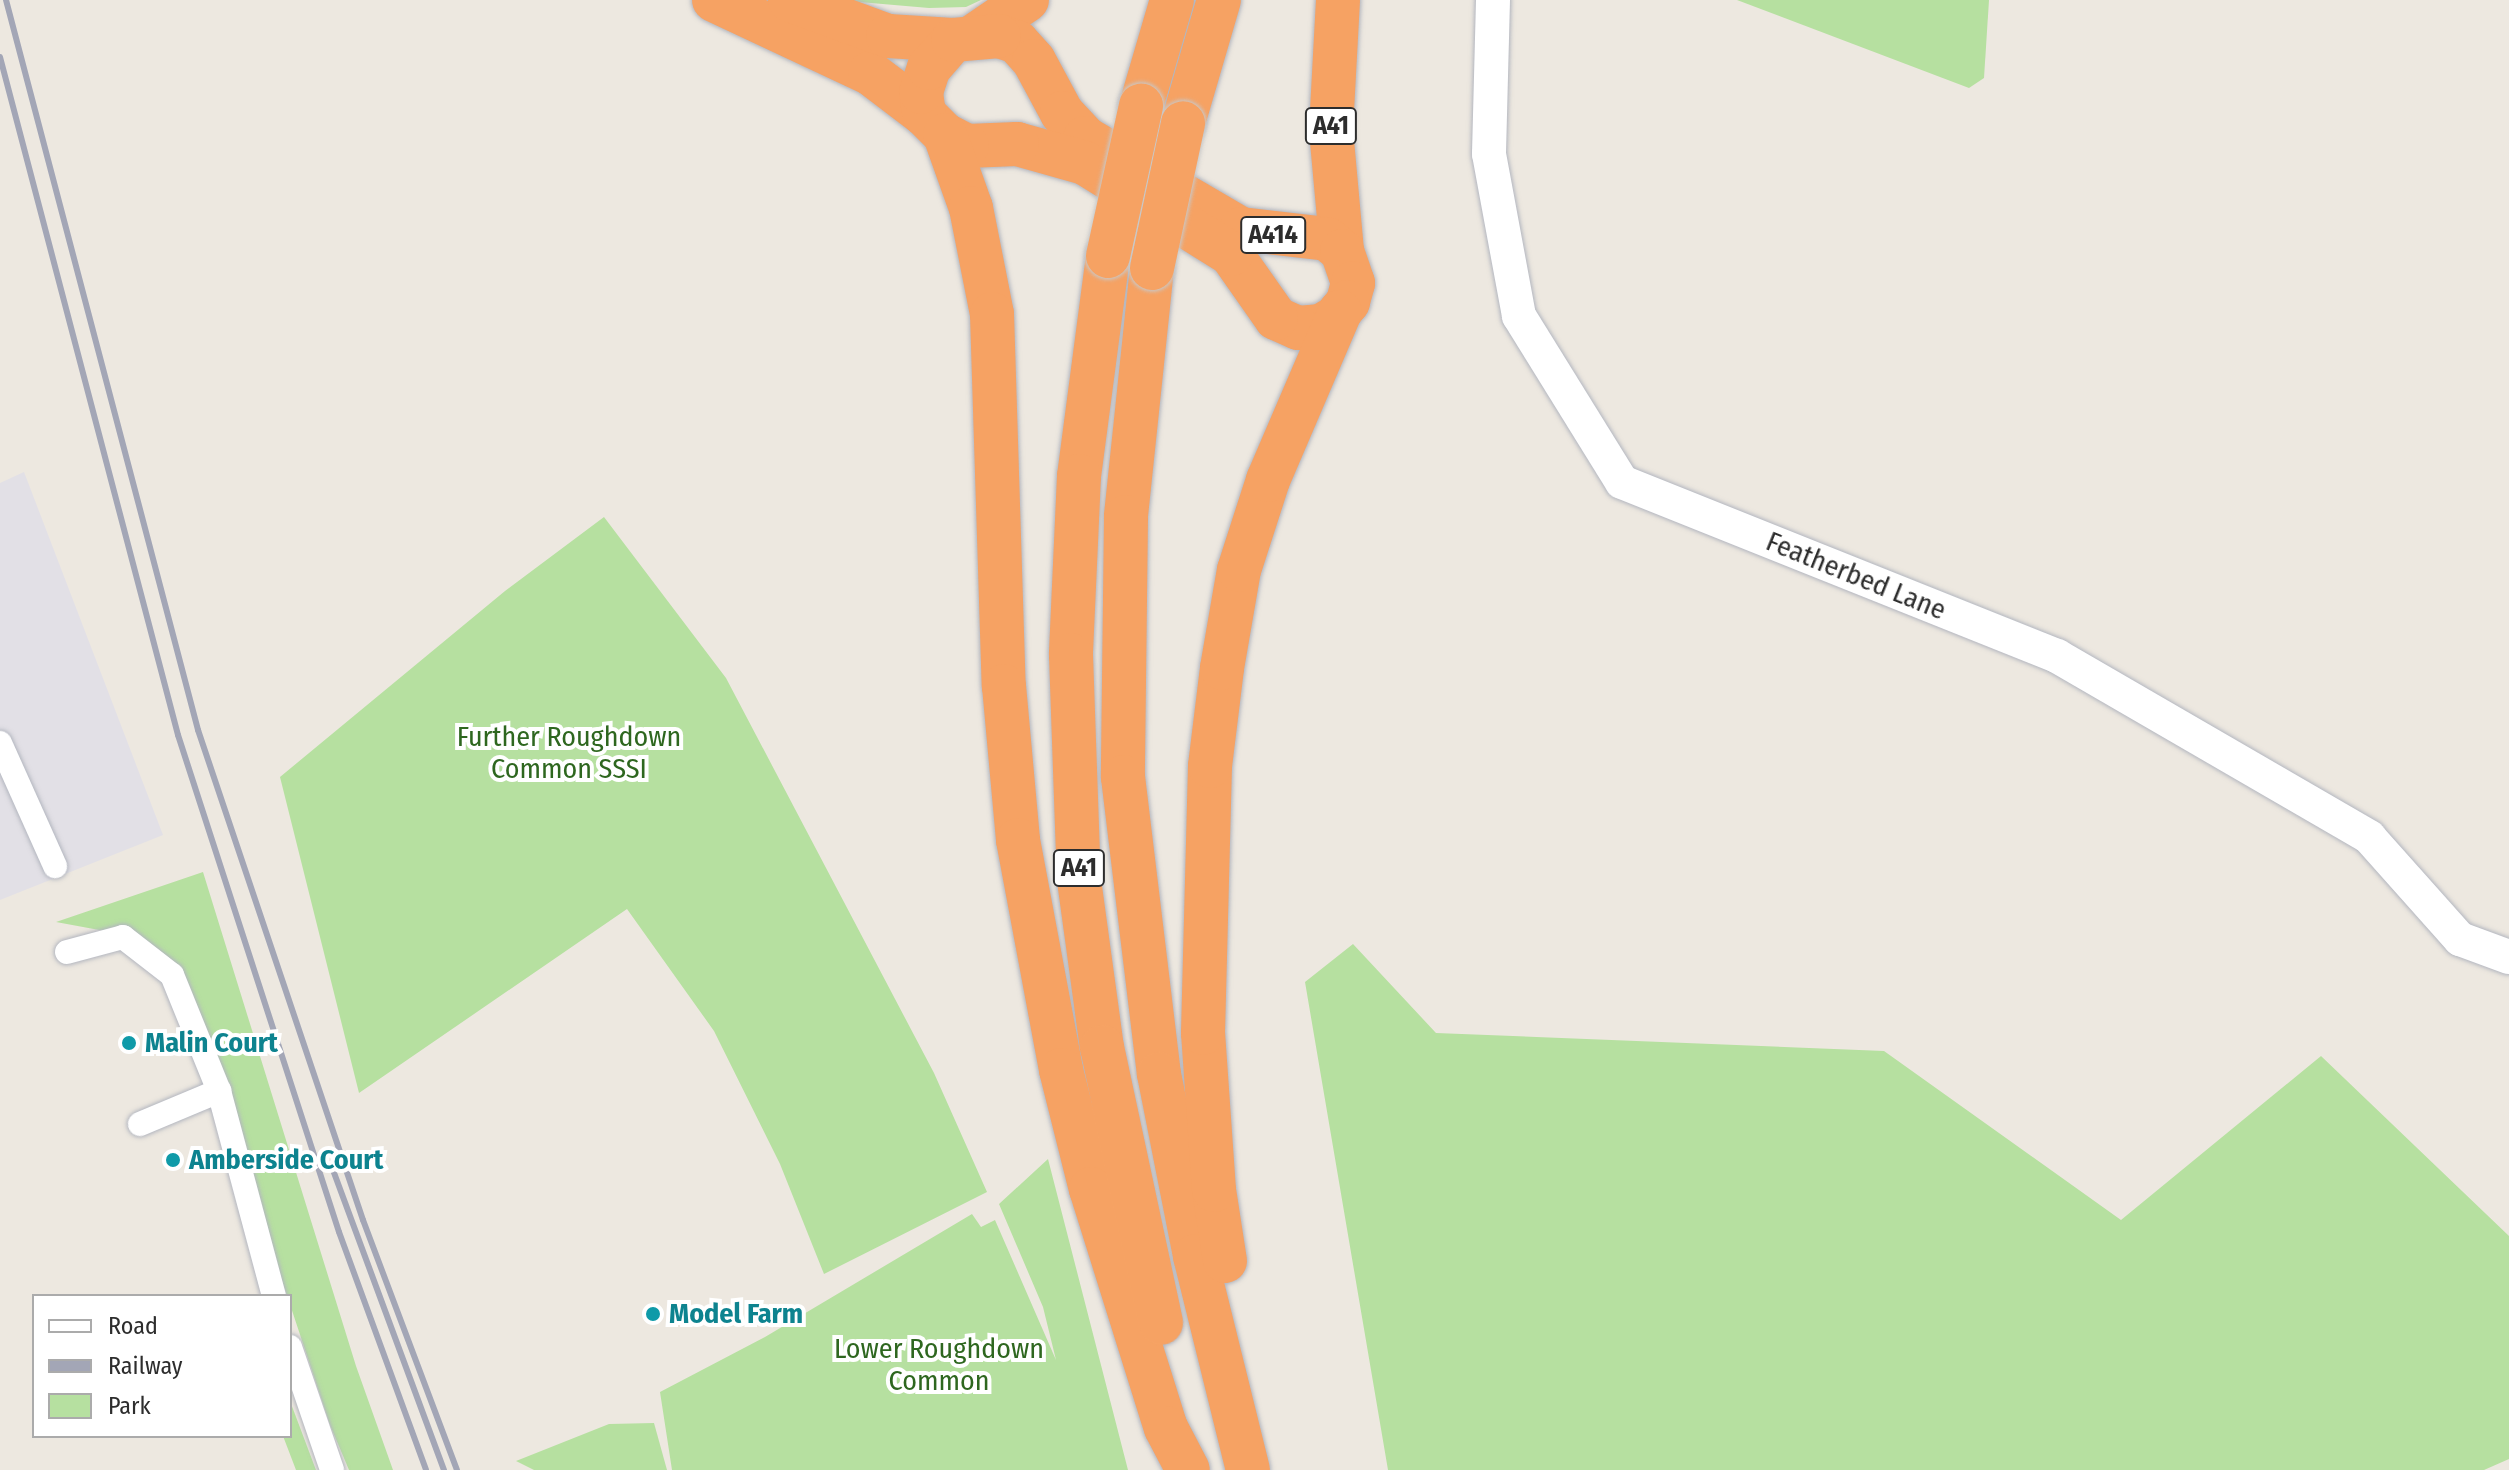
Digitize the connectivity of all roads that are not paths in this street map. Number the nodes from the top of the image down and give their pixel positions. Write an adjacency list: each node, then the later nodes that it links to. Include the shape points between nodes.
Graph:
1 (714, 0): 9 (highway, A414, via 870,73)
2 (790, 0): 8 (highway, A414, via 888,36)
3 (1027, 0): 8 (highway)
4 (1172, 0): 21 (highway, A41, bridge, via 1141,106 1108,256 1079,491 1071,655 1079,880 1102,1047)
5 (1219, 0): 22 (highway, A41, bridge, via 1183,123 1152,268 1126,517 1123,777 1159,1074 1195,1256)
6 (1338, 0): 10 (highway, A41, via 1331,130)
7 (1493, 0): 15 (street, Featherbed Lane, via 1489,154 1519,316 1622,482 2057,656 2369,837 2460,939)
8 (964, 38): 9 (highway, via 929,68 921,92); 10 (highway, A414, via 1017,42 1034,61 1062,113 1085,138 1241,229 1327,239)
9 (935, 125): 11 (highway, A414, via 967,146 1017,144 1085,163 1231,254 1276,318 1298,328 1321,326); 21 (highway, via 971,208 992,314 1004,686 1018,840 1061,1070 1091,1189 1166,1428)
10 (1342, 251): 11 (highway, A414, via 1353,283)
11 (1340, 312): 22 (highway, via 1268,480 1239,570 1210,766 1203,1033 1214,1190 1244,1391)
12 (0, 743): 13 (street)
13 (55, 866)
14 (67, 952): 16 (street, via 123,937 172,975)
15 (2509, 957)
16 (219, 1091): 17 (street); 18 (street)
17 (140, 1124)
18 (273, 1294)
19 (292, 1353): 20 (street)
20 (332, 1470)
21 (1191, 1470)
22 (1248, 1470)

